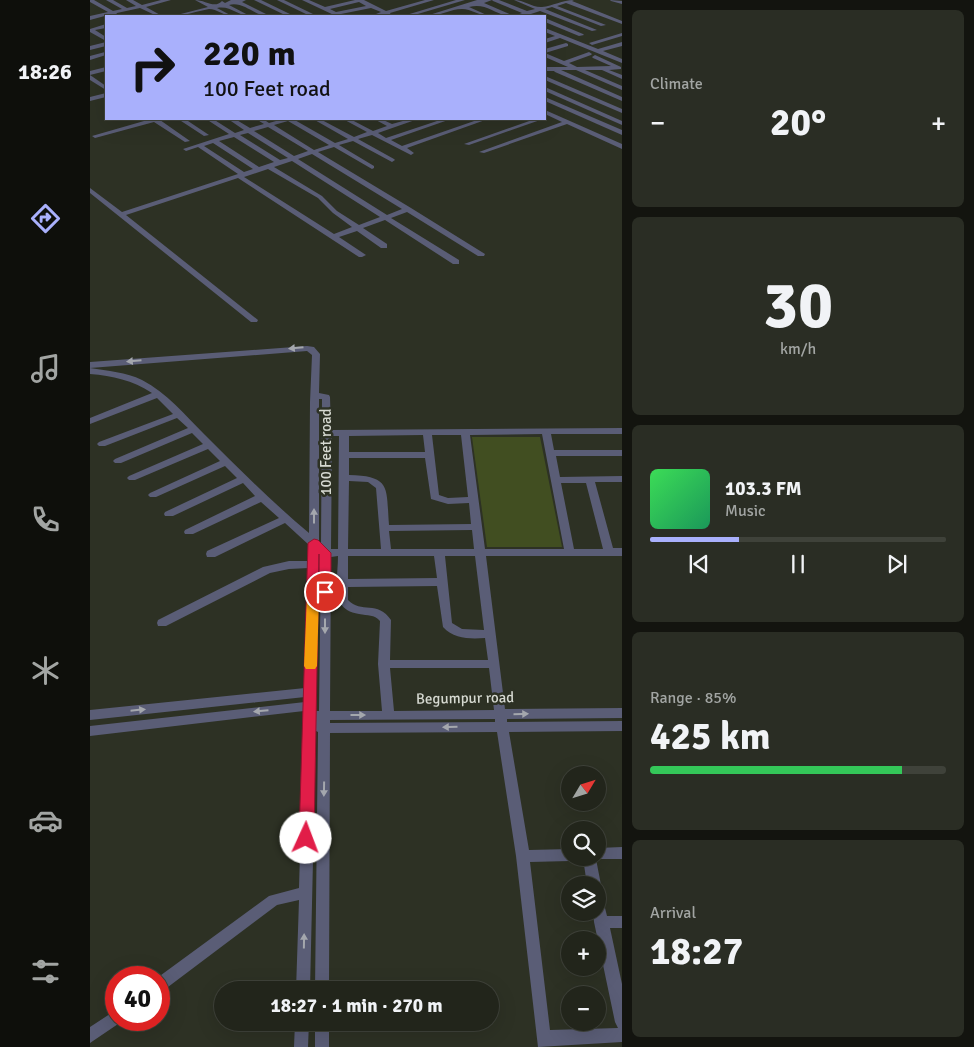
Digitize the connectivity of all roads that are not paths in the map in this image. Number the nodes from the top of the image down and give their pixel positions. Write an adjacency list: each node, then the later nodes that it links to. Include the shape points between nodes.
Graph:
1 (90, 0): 41 (street)
2 (109, 0): 36 (street)
3 (129, 0): 30 (street)
4 (168, 0): 22 (street)
5 (198, 0): 32 (street)
6 (215, 0): 27 (street)
7 (238, 0): 27 (street); 52 (street)
8 (257, 0): 53 (street)
9 (280, 0): 43 (street)
10 (304, 0): 37 (street)
11 (332, 0): 28 (street)
12 (359, 0): 28 (street); 31 (street)
13 (414, 0): 24 (street)
14 (431, 0): 24 (street)
15 (462, 0): 34 (street)
16 (472, 0): 25 (street)
17 (490, 0): 25 (street)
18 (496, 0): 42 (street)
19 (517, 0): 35 (street)
20 (541, 0): 29 (street)
21 (613, 0): 26 (street)
22 (154, 1): 30 (street)
23 (569, 1): 29 (street); 65 (street)
24 (420, 3): 34 (street); 40 (street)
25 (479, 3): 33 (street); 60 (street)
26 (622, 3)
27 (224, 4): 32 (street); 51 (street)
28 (342, 5): 37 (street)
29 (554, 5): 35 (street); 66 (street)
30 (141, 6): 36 (street); 47 (street)
31 (371, 6): 40 (street); 55 (street)
32 (212, 7): 38 (street); 50 (street)
33 (464, 7): 39 (street); 59 (street)
34 (433, 8): 44 (street); 58 (street)
35 (541, 9): 42 (street); 69 (street)
36 (127, 10): 41 (street)
37 (326, 10): 43 (street); 55 (street)
38 (197, 11): 48 (street); 49 (street)
39 (451, 11): 44 (street); 45 (street)
40 (386, 12): 56 (street); 57 (street)
41 (113, 13): 46 (street); 63 (street)
42 (527, 13): 61 (street); 62 (street)
43 (310, 14): 54 (street)
44 (440, 14)
45 (457, 14)
46 (117, 15)
47 (158, 15)
48 (183, 15)
49 (205, 15)
50 (228, 15)
51 (246, 15)
52 (265, 15)
53 (288, 15)
54 (306, 15)
55 (338, 15)
56 (376, 15)
57 (392, 15)
58 (409, 15)
59 (484, 15)
60 (509, 15)
61 (520, 15)
62 (532, 15)
63 (90, 18)
64 (546, 20): 74 (street)
65 (622, 23)
66 (603, 25)
67 (105, 26): 72 (street, via 91,30)
68 (546, 30): 71 (street)
69 (594, 30)
70 (622, 34): 74 (street)
71 (561, 36): 73 (street); 81 (street)
72 (105, 38)
73 (547, 39): 77 (street)
74 (592, 43): 79 (street)
75 (105, 44): 78 (street)
76 (622, 44): 79 (street)
77 (566, 45): 80 (street); 84 (street)
78 (92, 48): 82 (street)
79 (607, 49): 81 (street)
80 (546, 51)
81 (599, 52): 87 (street)
82 (105, 54)
83 (105, 54): 86 (street)
84 (589, 54): 88 (street); 90 (street)
85 (546, 56): 88 (street)
86 (90, 58)
87 (622, 61)
88 (565, 66): 92 (street); 93 (street); 94 (street)
89 (600, 68): 90 (street); 93 (street); 99 (street)
90 (620, 68)
91 (105, 69): 96 (street)
92 (546, 69)
93 (576, 69): 101 (street)
94 (557, 71): 97 (street); 106 (street)
95 (105, 75): 96 (street)
96 (91, 76): 100 (street)
97 (546, 76)
98 (546, 76): 107 (street)
99 (622, 77)
100 (103, 83)
101 (622, 88)
102 (546, 89): 125 (street)
103 (105, 95): 104 (street)
104 (90, 99)
105 (546, 99): 130 (street)
106 (622, 99)
107 (622, 110)
108 (547, 114): 124 (street)
109 (152, 120): 133 (street)
110 (156, 120): 137 (street)
111 (183, 120): 132 (street)
112 (211, 120): 131 (street)
113 (233, 120): 128 (street)
114 (262, 120): 126 (street)
115 (286, 120): 126 (street)
116 (291, 120): 141 (street)
117 (318, 120): 134 (street)
118 (348, 120): 129 (street)
119 (378, 120): 127 (street)
120 (409, 120): 127 (street)
121 (445, 120): 136 (street)
122 (482, 120): 143 (street)
123 (537, 120): 139 (street)
124 (567, 122): 135 (street); 146 (street)
125 (622, 123)
126 (270, 125): 128 (street); 145 (street)
127 (391, 126): 129 (street)
128 (251, 130): 131 (street); 148 (street)
129 (372, 133): 134 (street); 136 (street)
130 (621, 133): 135 (street)
131 (235, 134): 138 (street); 150 (street)
132 (206, 135)
133 (96, 136)
134 (353, 139): 141 (street); 149 (street)
135 (605, 139): 142 (street)
136 (385, 140): 143 (street)
137 (187, 141)
138 (214, 141): 140 (street); 153 (street)
139 (467, 144)
140 (199, 145): 144 (street); 154 (street)
141 (336, 145): 145 (street); 152 (street)
142 (622, 147)
143 (401, 148): 147 (street)
144 (186, 149)
145 (316, 152): 148 (street); 156 (street)
146 (482, 152)
147 (411, 154)
148 (294, 158): 150 (street); 158 (street)
149 (392, 160)
150 (280, 163): 151 (street)
151 (270, 166): 153 (street); 159 (street, via 320,197)
152 (372, 167)
153 (259, 170): 154 (street)
154 (242, 176): 157 (street); 160 (street)
155 (90, 190): 157 (street)
156 (409, 210): 158 (street); 162 (street)
157 (121, 214): 165 (street)
158 (385, 218): 159 (street); 164 (street)
159 (357, 228): 160 (street); 161 (street)
160 (333, 237): 163 (street)
161 (384, 246)
162 (481, 254)
163 (362, 255)
164 (456, 262)
165 (254, 320)
166 (90, 365): 169 (street, one-way to 166, via 316,354 307,348)
167 (90, 370): 168 (street, via 129,376)
168 (158, 394): 170 (street); 171 (street)
169 (315, 398): 177 (street, 100 Feet road, via 326,397); 201 (street, 100 Feet road, one-way to 169)
170 (180, 414): 172 (street); 179 (street)
171 (90, 421)
172 (194, 429): 180 (street); 186 (street)
173 (546, 431): 175 (street); 176 (street); 181 (street)
174 (427, 432): 175 (street); 178 (street); 184 (street)
175 (465, 432): 195 (street)
176 (622, 432)
177 (327, 433): 178 (street); 205 (street, 100 Feet road)
178 (344, 433): 183 (street)
179 (102, 444)
180 (210, 444): 185 (street); 187 (street)
181 (551, 453): 182 (street); 191 (street)
182 (622, 453)
183 (344, 455): 184 (street); 188 (street)
184 (429, 455): 195 (street, via 434,496 448,501)
185 (228, 461): 189 (street); 193 (street)
186 (118, 462)
187 (132, 478)
188 (344, 478): 199 (street, via 372,480 380,484); 209 (street)
189 (244, 479): 194 (street); 196 (street)
190 (622, 479): 192 (street)
191 (556, 480): 192 (street); 202 (street)
192 (590, 480): 203 (street)
193 (153, 496)
194 (262, 497): 197 (street); 200 (street)
195 (473, 500): 198 (street)
196 (169, 514)
197 (286, 519): 201 (street); 208 (street)
198 (477, 527): 199 (street); 207 (street)
199 (384, 528): 210 (street)
200 (189, 532)
201 (314, 543): 205 (street); 211 (street, 100 Feet road)
202 (570, 552): 203 (street); 207 (street)
203 (609, 552): 204 (street)
204 (622, 552)
205 (325, 553): 209 (street); 222 (street, 100 Feet road, one-way to 222)
206 (439, 553): 207 (street); 210 (street); 212 (street)
207 (480, 553): 215 (street)
208 (211, 554)
209 (344, 554): 210 (street); 213 (street)
210 (386, 554)
211 (314, 564): 214 (street, via 267,570); 218 (street, 100 Feet road)
212 (442, 582): 213 (street); 215 (street, via 450,630 464,635)
213 (344, 583): 216 (street, via 345,605 383,616 386,627)
214 (162, 623)
215 (490, 634): 217 (street)
216 (384, 664): 217 (street); 223 (street)
217 (493, 664): 224 (street)
218 (310, 692): 219 (street, 100 Feet road); 221 (street, one-way to 218)
219 (310, 711): 222 (street, Begumpur road); 227 (street, 100 Feet road); 228 (street, Begumpur road, one-way to 228)
220 (622, 712): 224 (street, Begumpur road, one-way to 220)
221 (90, 715)
222 (326, 715): 223 (street, Begumpur road, one-way to 223); 226 (street, 100 Feet road)
223 (388, 715): 224 (street, Begumpur road)
224 (501, 720): 225 (street, Begumpur road); 226 (street, Begumpur road, one-way to 226); 232 (street)
225 (622, 726)
226 (325, 728): 227 (street, Begumpur road); 238 (street, 100 Feet road, one-way to 238)
227 (310, 729): 233 (street, 100 Feet road)
228 (90, 731)
229 (622, 853): 231 (street)
230 (561, 854): 232 (street)
231 (606, 854)
232 (523, 856): 245 (street)
233 (304, 893): 236 (street, via 274,900); 237 (street, 100 Feet road, one-way to 233)
234 (601, 922): 235 (street); 239 (street)
235 (622, 922)
236 (170, 977)
237 (303, 981)
238 (322, 981)
239 (622, 1022)
240 (105, 1025): 244 (street)
241 (302, 1031): 246 (street)
242 (322, 1031): 247 (street)
243 (622, 1035): 245 (street)
244 (90, 1036)
245 (545, 1042)
246 (302, 1047)
247 (322, 1047)

